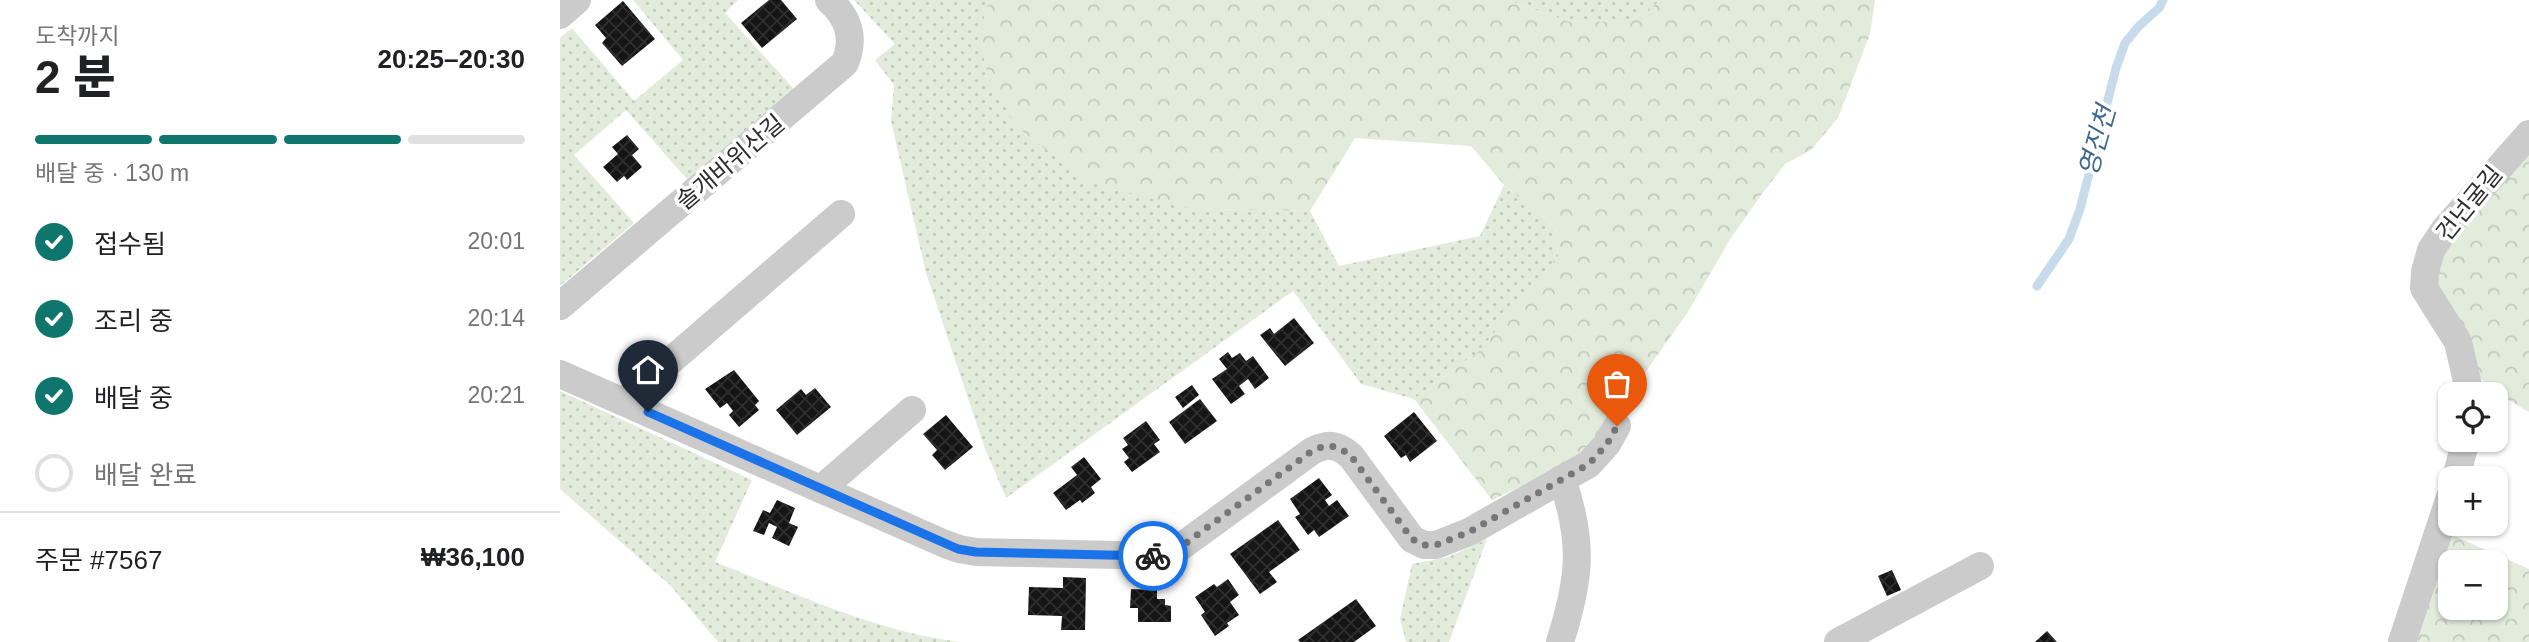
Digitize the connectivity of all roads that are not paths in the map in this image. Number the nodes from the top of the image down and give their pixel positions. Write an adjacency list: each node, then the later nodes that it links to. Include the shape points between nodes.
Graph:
1 (577, 0): 3 (lane)
2 (829, 0): 6 (lane, 솔개바위산길, via 845,18 851,34 845,63)
3 (560, 15)
4 (2529, 134): 8 (lane, 건넌굴길, via 2445,229 2431,250 2425,272 2424,288 2458,342)
5 (841, 214): 9 (lane)
6 (560, 306)
7 (560, 374): 9 (lane)
8 (2467, 382)
9 (624, 401): 13 (lane)
10 (912, 410): 13 (lane)
11 (1617, 426): 12 (lane, via 1599,455)
12 (1562, 479): 13 (lane, via 1469,532 1436,545 1423,545 1404,530 1351,456 1341,448 1322,446 1162,556 958,549); 16 (lane, via 1578,552 1577,578)
13 (821, 489)
14 (2438, 533): 18 (lane)
15 (1980, 566): 17 (lane)
16 (1560, 642)
17 (1838, 642)
18 (2402, 642)

